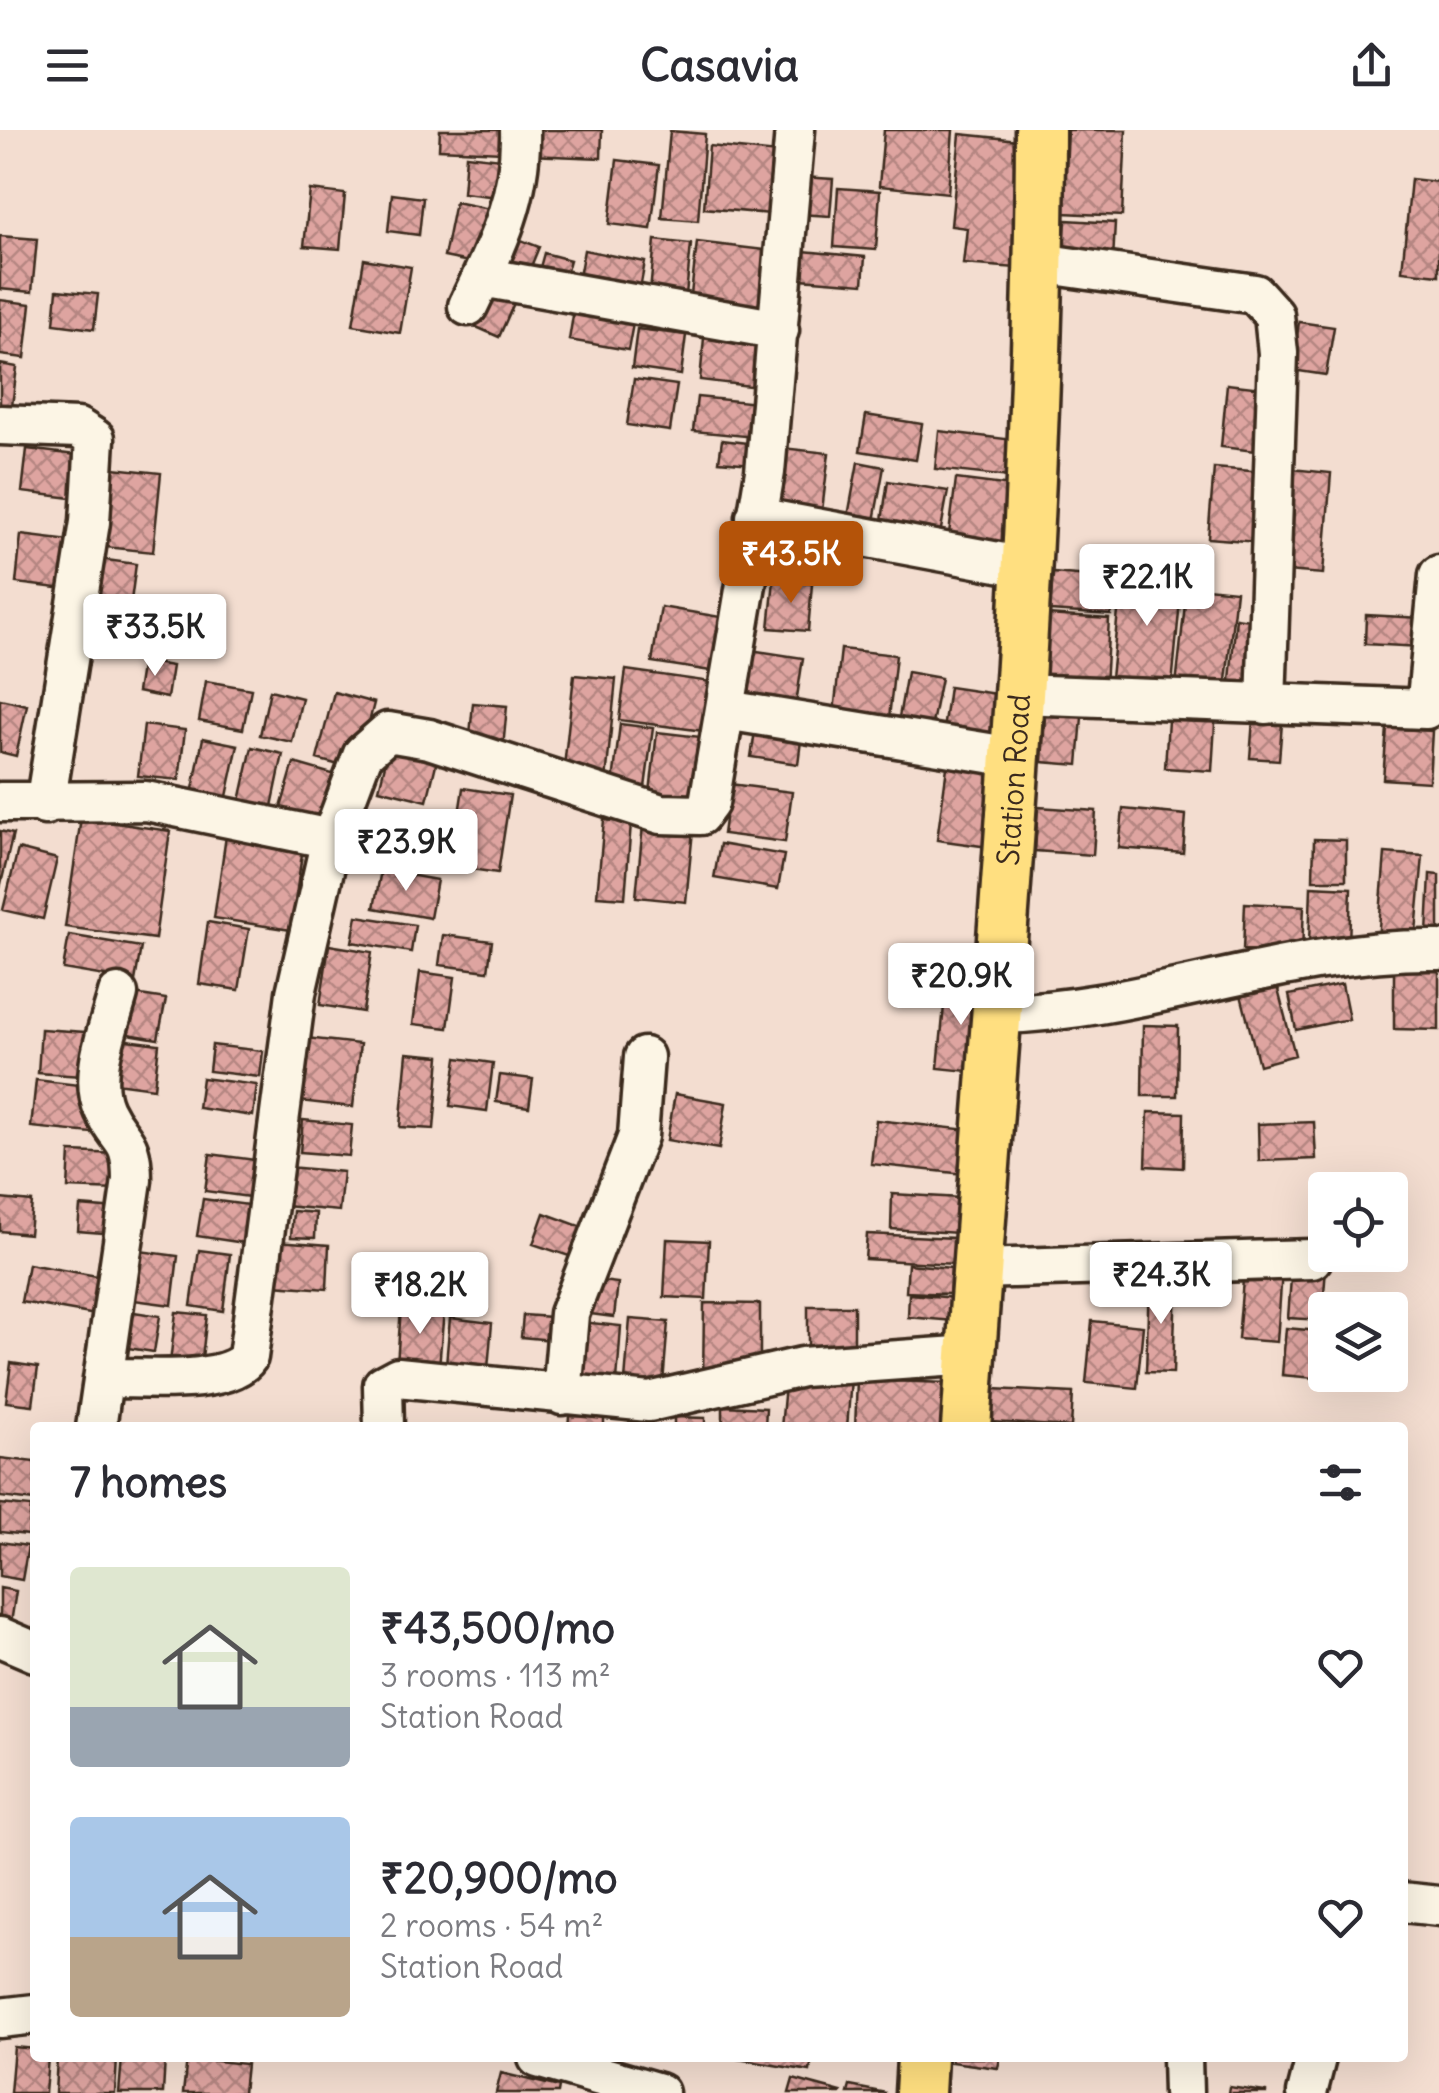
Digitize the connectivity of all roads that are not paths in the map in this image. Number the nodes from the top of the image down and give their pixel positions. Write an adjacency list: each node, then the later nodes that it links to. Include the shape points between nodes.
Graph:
1 (520, 130): 5 (street, via 521,163 506,229 475,291)
2 (795, 130): 5 (street)
3 (1036, 130): 4 (main road, Station Road)
4 (1040, 263): 8 (main road, Station Road); 12 (street, via 1255,294 1274,315)
5 (778, 330): 7 (street)
6 (0, 425): 16 (street, via 78,428 94,439 90,522)
7 (756, 517): 8 (street); 13 (street)
8 (1025, 566): 11 (main road, Station Road)
9 (1439, 575): 10 (street)
10 (1437, 616): 12 (street, via 1426,708)
11 (1018, 694): 12 (street); 14 (main road, Station Road)
12 (1266, 704)
13 (726, 710): 14 (street); 17 (street, via 712,790 700,816 661,814 430,738 388,732 364,754)
14 (1014, 757): 20 (main road, Station Road)
15 (0, 802): 16 (street)
16 (46, 804): 17 (street, via 146,801)
17 (331, 839): 25 (street, via 296,993 248,1357 232,1371 201,1377)
18 (1439, 950): 20 (street, via 1315,957 1090,1008)
19 (118, 994): 25 (street, via 98,1076 104,1110 132,1150 132,1180)
20 (994, 1014): 23 (main road, Station Road)
21 (644, 1056): 26 (street, via 638,1136 569,1314)
22 (1308, 1260): 23 (street)
23 (976, 1268): 24 (main road, Station Road)
24 (971, 1356): 27 (street, via 802,1367); 30 (main road, Station Road)
25 (104, 1378): 28 (street)
26 (562, 1394): 27 (street); 29 (street, via 398,1376 383,1385)
27 (665, 1414)
28 (97, 1422)
29 (384, 1422)
30 (966, 1422)
31 (0, 1637): 32 (street)
32 (30, 1648)
33 (1408, 1903): 34 (street)
34 (1439, 1906)
35 (30, 2015): 36 (street)
36 (0, 2018)
37 (552, 2062): 41 (street)
38 (922, 2062): 42 (main road)
39 (1182, 2062): 43 (street)
40 (1315, 2062): 44 (street)
41 (659, 2093)
42 (920, 2093)
43 (1183, 2093)
44 (1307, 2093)

